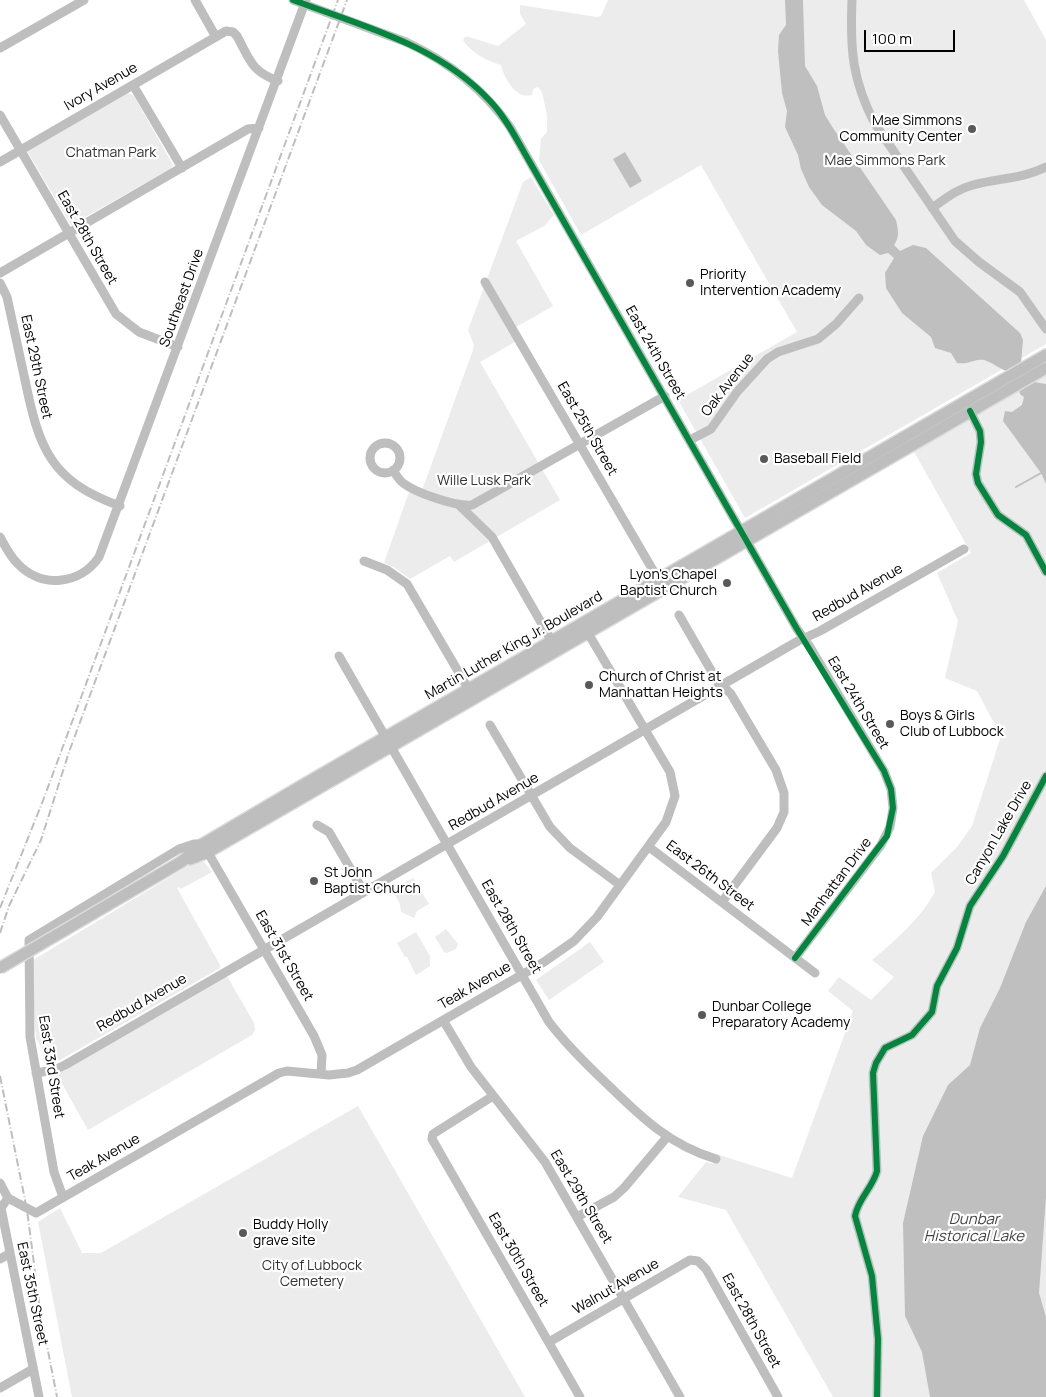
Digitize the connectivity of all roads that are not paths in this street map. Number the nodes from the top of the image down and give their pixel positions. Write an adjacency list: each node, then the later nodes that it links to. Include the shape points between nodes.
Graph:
1 (84, 0): 7 (street)
2 (195, 0): 6 (street)
3 (293, 0): 26 (street, East 24th Street, bridge, via 433,55 461,74 492,102)
4 (306, 0): 8 (street, Southeast Drive)
5 (852, 0): 16 (street, via 850,39 858,87 875,124)
6 (216, 36): 8 (street, via 226,31 234,32 256,70); 9 (street, Ivory Avenue)
7 (0, 48)
8 (278, 82): 11 (street, Southeast Drive)
9 (133, 85): 12 (street, Ivory Avenue); 15 (street)
10 (0, 115): 12 (street, East 28th Street)
11 (259, 128): 15 (street, via 248,129); 23 (street, Southeast Drive)
12 (20, 150): 13 (street, Ivory Avenue); 17 (street, East 28th Street)
13 (0, 162)
14 (1046, 167): 16 (street, via 1024,176 964,188)
15 (182, 168): 17 (street)
16 (932, 208): 22 (street, via 965,251 1020,292)
17 (68, 233): 18 (street); 23 (street, East 28th Street, via 116,314 139,332)
18 (0, 273)
19 (486, 282): 29 (street, East 25th Street)
20 (0, 284): 31 (street, East 29th Street, via 7,297 32,420 46,451 58,468 78,485)
21 (859, 298): 28 (street, Oak Avenue, via 818,339 767,358 711,428)
22 (1046, 329)
23 (178, 347): 31 (street, Southeast Drive)
24 (1046, 355): 33 (main road, Martin Luther King Jr. Boulevard)
25 (1046, 368): 27 (main road, Martin Luther King Jr. Boulevard)
26 (665, 396): 28 (street, East 24th Street); 29 (street)
27 (970, 411): 33 (main road, Martin Luther King Jr. Boulevard); 37 (street, via 980,431 978,483 998,515 1026,535)
28 (690, 440): 33 (street, East 24th Street)
29 (580, 444): 32 (street, via 477,503); 38 (street, East 25th Street)
30 (393, 470): 32 (street, via 410,487)
31 (120, 506): 34 (street, Southeast Drive, via 103,550 95,564 81,576 42,579 25,570)
32 (459, 506): 43 (street, via 492,537)
33 (745, 536): 38 (main road, Martin Luther King Jr. Boulevard); 42 (street, East 24th Street)
34 (0, 537)
35 (964, 549): 42 (street, Redbud Avenue)
36 (364, 561): 46 (street, via 387,570 406,584)
37 (1046, 572)
38 (661, 585): 40 (main road, Martin Luther King Jr. Boulevard); 41 (main road, Martin Luther King Jr. Boulevard)
39 (679, 615): 45 (street)
40 (582, 623): 41 (street, East 26th Street); 43 (main road, Martin Luther King Jr. Boulevard)
41 (588, 634): 43 (main road, Martin Luther King Jr. Boulevard); 48 (street, East 26th Street)
42 (804, 639): 45 (street, Redbud Avenue); 52 (street, East 24th Street, via 884,771 892,798)
43 (555, 646): 46 (main road, Martin Luther King Jr. Boulevard)
44 (339, 656): 49 (street, East 28th Street)
45 (722, 685): 48 (street, Redbud Avenue); 59 (street, via 731,694 779,776 785,802 773,835)
46 (472, 694): 49 (main road, Martin Luther King Jr. Boulevard)
47 (490, 725): 51 (street)
48 (646, 731): 51 (street, Redbud Avenue); 55 (street, East 26th Street, via 670,772 675,796 666,822)
49 (389, 742): 54 (street, East 28th Street); 56 (main road, Martin Luther King Jr. Boulevard)
50 (1046, 776): 86 (street, Canyon Lake Drive, via 1003,856 970,906 957,948 937,986 932,1012 912,1035 885,1048 873,1073 877,1171 855,1216 872,1276 878,1340)
51 (531, 797): 54 (street, Redbud Avenue); 57 (street, via 559,837)
52 (892, 818): 61 (street, Manhattan Drive, via 881,845)
53 (317, 825): 58 (street, via 329,832)
54 (447, 844): 58 (street, Redbud Avenue); 64 (street, East 28th Street)
55 (649, 846): 57 (street, Teak Avenue); 59 (street, East 26th Street)
56 (206, 848): 60 (street, East 31st Street); 62 (main road, Martin Luther King Jr. Boulevard, bridge); 66 (street, East 33rd Street, via 194,844 173,852 29,940 30,1037)
57 (620, 885): 64 (street, Teak Avenue, via 597,917 574,941)
58 (364, 892): 60 (street, Redbud Avenue)
59 (722, 902): 61 (street, East 26th Street)
60 (263, 949): 66 (street, Redbud Avenue, via 64,1065); 67 (street, East 31st Street, via 319,1046)
61 (795, 958): 63 (street, East 26th Street)
62 (0, 968)
63 (815, 973)
64 (522, 975): 65 (street, Teak Avenue); 69 (street, East 28th Street, via 549,1022 566,1043 641,1117)
65 (443, 1020): 67 (street, Teak Avenue, via 357,1070); 68 (street, East 29th Street, via 467,1062)
66 (36, 1073): 72 (street, East 33rd Street, via 54,1172)
67 (321, 1074): 72 (street, Teak Avenue, via 287,1070 280,1073)
68 (494, 1096): 74 (street, East 29th Street, via 545,1162); 79 (street, East 30th Street, via 432,1134 434,1145)
69 (667, 1137): 70 (street, East 28th Street); 74 (street, via 614,1197)
70 (716, 1159)
71 (0, 1183): 73 (street)
72 (62, 1197): 73 (street, Teak Avenue, via 36,1213)
73 (8, 1198): 75 (street, East 35th Street, via 1,1208)
74 (577, 1216): 78 (street, East 29th Street)
75 (9, 1254): 76 (street); 80 (street, East 35th Street)
76 (0, 1259)
77 (698, 1260): 78 (street, Walnut Avenue, via 690,1260); 85 (street, East 28th Street)
78 (624, 1298): 79 (street, Walnut Avenue); 84 (street, East 29th Street)
79 (549, 1342): 83 (street, East 30th Street)
80 (33, 1369): 81 (street); 82 (street, East 35th Street)
81 (0, 1388)
82 (39, 1397)
83 (580, 1397)
84 (680, 1397)
85 (778, 1397)
86 (876, 1397)

